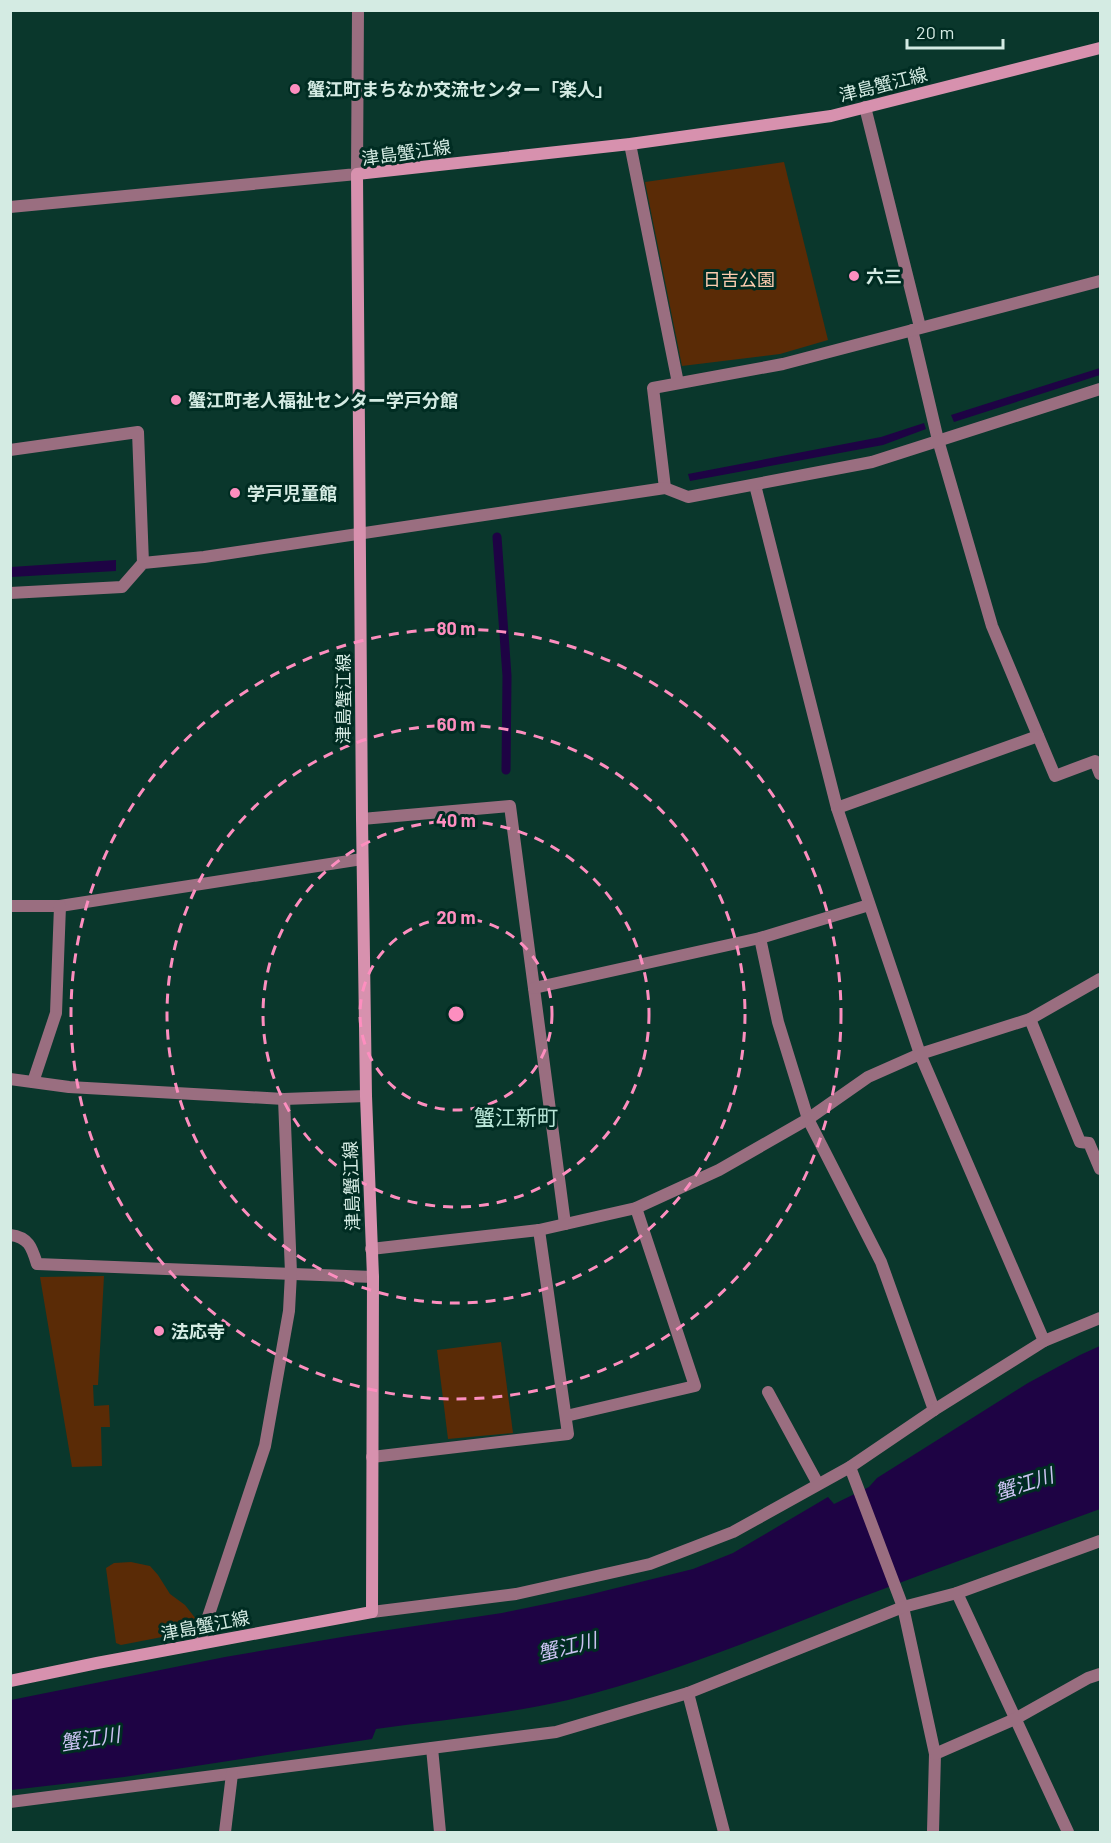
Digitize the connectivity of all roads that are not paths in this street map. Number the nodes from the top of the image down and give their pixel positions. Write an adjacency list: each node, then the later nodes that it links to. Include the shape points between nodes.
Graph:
1 (358, 10): 5 (street)
2 (1101, 48): 3 (main road, 津島蟹江線)
3 (865, 107): 4 (main road, 津島蟹江線, via 831,116); 8 (street)
4 (630, 144): 5 (main road, 津島蟹江線); 9 (street)
5 (357, 174): 6 (street); 15 (main road, 津島蟹江線)
6 (10, 207)
7 (1100, 281): 8 (street)
8 (916, 328): 9 (street, via 783,364); 11 (street)
9 (678, 383): 14 (street, via 653,388)
10 (1101, 390): 11 (street)
11 (938, 441): 13 (street, via 872,462); 18 (street, via 992,626)
12 (10, 450): 16 (street, via 138,432)
13 (755, 484): 14 (street, via 688,497); 20 (street)
14 (665, 488): 15 (street)
15 (360, 533): 16 (street); 21 (main road, 津島蟹江線)
16 (143, 563): 17 (street, via 122,587)
17 (10, 593)
18 (1038, 736): 19 (street, via 1055,776 1095,761); 20 (street)
19 (1101, 774)
20 (837, 808): 23 (street)
21 (362, 819): 22 (main road, 津島蟹江線); 28 (street, via 510,806)
22 (362, 859): 25 (street); 33 (main road, 津島蟹江線)
23 (869, 905): 26 (street); 30 (street)
24 (10, 906): 25 (street)
25 (60, 906): 32 (street, via 56,1013)
26 (760, 938): 28 (street); 35 (street, via 777,1023)
27 (1101, 979): 29 (street)
28 (534, 988): 38 (street)
29 (1030, 1019): 30 (street); 36 (street, via 1080,1142 1089,1143)
30 (920, 1054): 35 (street, via 868,1077); 45 (street)
31 (10, 1079): 32 (street)
32 (33, 1082): 34 (street)
33 (366, 1096): 34 (street); 41 (main road, 津島蟹江線)
34 (284, 1099): 42 (street)
35 (808, 1119): 37 (street, via 719,1170); 47 (street, via 880,1262)
36 (1101, 1169)
37 (636, 1208): 38 (street); 48 (street, via 695,1386)
38 (565, 1224): 39 (street)
39 (539, 1230): 41 (street); 48 (street)
40 (10, 1235): 42 (street, via 20,1236 31,1246 37,1264)
41 (371, 1249): 43 (main road, 津島蟹江線)
42 (291, 1274): 43 (street); 56 (street, via 289,1311 266,1446)
43 (373, 1276): 49 (main road, 津島蟹江線)
44 (1101, 1318): 45 (street)
45 (1044, 1341): 47 (street)
46 (768, 1392): 51 (street)
47 (934, 1410): 50 (street)
48 (566, 1416): 49 (street, via 568,1434)
49 (372, 1457): 55 (main road, 津島蟹江線)
50 (852, 1472): 51 (street); 54 (street)
51 (818, 1484): 55 (street, via 733,1532 650,1564 516,1594)
52 (1101, 1541): 53 (street)
53 (957, 1593): 54 (street); 60 (street)
54 (903, 1607): 59 (street); 62 (street)
55 (372, 1612): 56 (main road, 津島蟹江線)
56 (199, 1644): 58 (main road, 津島蟹江線)
57 (1101, 1674): 60 (street)
58 (10, 1682)
59 (688, 1693): 61 (street, via 556,1732); 67 (street)
60 (1015, 1719): 62 (street); 69 (street)
61 (432, 1748): 63 (street); 66 (street)
62 (935, 1754): 68 (street)
63 (232, 1774): 64 (street); 65 (street)
64 (10, 1802)
65 (225, 1833)
66 (440, 1833)
67 (724, 1833)
68 (933, 1833)
69 (1068, 1833)

